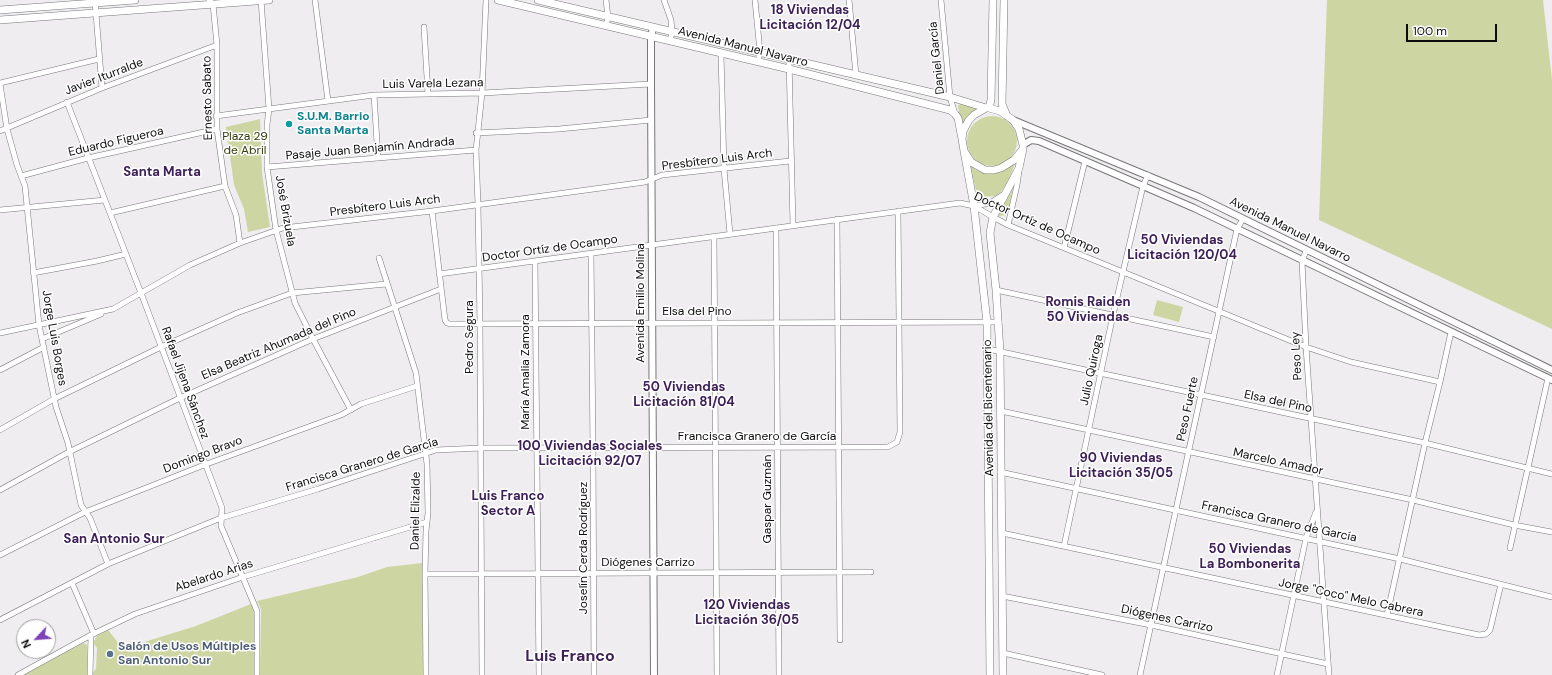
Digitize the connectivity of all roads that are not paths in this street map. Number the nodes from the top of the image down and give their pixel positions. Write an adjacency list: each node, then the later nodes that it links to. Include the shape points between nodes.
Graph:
1 (135, 0): 16 (main road)
2 (261, 0): 3 (main road); 17 (main road); 46 (street, José Brizuela)
3 (269, 0)
4 (314, 0): 43 (street)
5 (486, 0): 39 (street, Pedro Segura)
6 (498, 0): 23 (main road, Avenida Manuel Navarro)
7 (538, 0): 15 (main road, Avenida Manuel Navarro)
8 (606, 0): 20 (street)
9 (664, 0): 25 (street)
10 (755, 0): 29 (street)
11 (849, 0): 35 (street)
12 (941, 0): 42 (street, Daniel García)
13 (993, 0): 45 (main road, via 992,100)
14 (1004, 0): 49 (main road, via 1002,104)
15 (547, 1): 20 (main road, Avenida Manuel Navarro)
16 (95, 2): 18 (main road); 19 (street)
17 (211, 2): 19 (main road); 28 (street, Ernesto Sabato)
18 (0, 10)
19 (96, 13): 21 (main road); 31 (street)
20 (608, 17): 23 (street); 24 (main road, Avenida Manuel Navarro)
21 (0, 20)
22 (424, 26): 40 (street)
23 (606, 26): 26 (main road, Avenida Manuel Navarro)
24 (653, 28): 25 (main road, Avenida Manuel Navarro); 26 (street, Avenida Emilio Molina)
25 (672, 32): 27 (street); 29 (main road, Avenida Manuel Navarro)
26 (651, 37): 27 (main road, Avenida Manuel Navarro); 37 (street, Avenida Emilio Molina)
27 (670, 41): 30 (main road, Avenida Manuel Navarro)
28 (217, 46): 38 (street, Javier Iturralde); 48 (street, Ernesto Sabato)
29 (760, 52): 32 (main road, Avenida Manuel Navarro); 33 (street)
30 (721, 54): 33 (main road, Avenida Manuel Navarro); 65 (street)
31 (99, 59): 36 (street); 38 (street)
32 (789, 59): 34 (street); 35 (main road, Avenida Manuel Navarro)
33 (758, 62): 34 (main road, Avenida Manuel Navarro)
34 (789, 69): 47 (main road, Avenida Manuel Navarro, via 950,110); 61 (street)
35 (856, 76): 42 (main road, Avenida Manuel Navarro)
36 (0, 83): 51 (street, Jorge Luis Borges)
37 (651, 84): 39 (street, Luis Varela Lezana); 50 (street, Avenida Emilio Molina)
38 (102, 88): 44 (street, Javier Iturralde)
39 (482, 93): 40 (street, Luis Varela Lezana); 54 (street, Pedro Segura)
40 (428, 94): 41 (street, Luis Varela Lezana)
41 (374, 95): 43 (street, Luis Varela Lezana); 60 (street)
42 (950, 97): 45 (main road, Avenida Manuel Navarro); 47 (street, Daniel García)
43 (328, 100): 46 (street, Luis Varela Lezana)
44 (67, 102): 51 (street, Javier Iturralde); 59 (street, Rafael Jijena Sánchez)
45 (987, 108): 49 (main road, via 1000,111); 55 (main road, via 969,120)
46 (269, 109): 48 (street, Luis Varela Lezana); 63 (street, José Brizuela)
47 (955, 114): 55 (main road)
48 (216, 116): 52 (street, Ernesto Sabato)
49 (1010, 118): 56 (main road, via 1019,129); 66 (street, Avenida Manuel Navarro)
50 (651, 120): 54 (street, via 559,129); 68 (street, Avenida Emilio Molina)
51 (7, 129): 53 (street, Javier Iturralde); 67 (street, Jorge Luis Borges)
52 (217, 129): 59 (street, Eduardo Figueroa); 69 (street, Ernesto Sabato)
53 (0, 131)
54 (476, 133): 57 (street, Pedro Segura)
55 (962, 139): 58 (main road)
56 (1023, 147): 58 (main road, via 1018,156 1007,165 994,170 978,167); 62 (street, Avenida Manuel Navarro, via 1032,140 1039,141); 64 (main road, Avenida del Bicentenario)
57 (476, 150): 60 (street, Pasaje Juan Benjamín Andrada); 73 (street, Pedro Segura)
58 (964, 151): 74 (main road, Avenida del Bicentenario)
59 (88, 158): 67 (street, Eduardo Figueroa); 72 (street, Rafael Jijena Sánchez)
60 (378, 158): 63 (street, Pasaje Juan Benjamín Andrada)
61 (790, 161): 65 (street, Presbítero Luis Arch); 83 (street)
62 (1085, 161): 70 (street, Avenida Manuel Navarro); 92 (street)
63 (267, 167): 87 (street, José Brizuela)
64 (1019, 168): 71 (main road, Avenida del Bicentenario); 84 (street)
65 (724, 169): 68 (street, Presbítero Luis Arch, via 662,175); 88 (street)
66 (1148, 175): 70 (street, Julio Quiroga); 82 (street, Avenida Manuel Navarro)
67 (21, 176): 75 (street, Jorge Luis Borges, via 25,186)
68 (652, 179): 73 (street, Presbítero Luis Arch); 91 (street, Avenida Emilio Molina)
69 (225, 186): 79 (street); 90 (street, Ernesto Sabato, via 236,215)
70 (1142, 186): 86 (street, Avenida Manuel Navarro); 100 (street, Julio Quiroga)
71 (1006, 193): 74 (street, via 990,203); 80 (main road, Avenida del Bicentenario)
72 (105, 200): 75 (street); 79 (street, Rafael Jijena Sánchez)
73 (478, 204): 77 (street, Presbítero Luis Arch); 99 (street, Pedro Segura)
74 (974, 206): 78 (street, Doctor Ortíz de Ocampo, via 960,203); 80 (street, Doctor Ortíz de Ocampo); 118 (main road, Avenida del Bicentenario)
75 (27, 207): 76 (street); 101 (street, Jorge Luis Borges)
76 (0, 210)
77 (432, 211): 87 (street, Presbítero Luis Arch); 102 (street)
78 (898, 211): 81 (street, Doctor Ortíz de Ocampo); 112 (street)
79 (110, 213): 94 (street, Rafael Jijena Sánchez)
80 (993, 217): 84 (street, Doctor Ortíz de Ocampo); 105 (main road, Avenida del Bicentenario, via 990,240)
81 (837, 219): 83 (street, Doctor Ortíz de Ocampo); 117 (street)
82 (1243, 219): 86 (street, Peso Fuerte); 93 (street, Avenida Manuel Navarro)
83 (793, 225): 85 (street, Doctor Ortíz de Ocampo)
84 (1008, 225): 92 (street, Doctor Ortíz de Ocampo)
85 (776, 228): 88 (street, Doctor Ortíz de Ocampo); 116 (street, Gaspar Guzmán)
86 (1237, 229): 98 (street, Avenida Manuel Navarro); 110 (street, Peso Fuerte)
87 (276, 230): 90 (street, Presbítero Luis Arch); 107 (street, José Brizuela)
88 (730, 234): 89 (street, Doctor Ortíz de Ocampo)
89 (714, 237): 91 (street, Doctor Ortíz de Ocampo); 115 (street)
90 (240, 243): 106 (street, Presbítero Luis Arch, via 190,265)
91 (652, 246): 95 (street, Doctor Ortíz de Ocampo); 114 (street, Avenida Emilio Molina)
92 (1064, 248): 100 (street, Doctor Ortíz de Ocampo)
93 (1306, 251): 98 (street, Peso Ley); 134 (street, Avenida Manuel Navarro)
94 (126, 254): 101 (street); 106 (street, Rafael Jijena Sánchez)
95 (591, 254): 97 (street, Doctor Ortíz de Ocampo); 113 (street, Joselín Cerda Rodríguez)
96 (379, 258): 103 (street, Daniel Elizalde)
97 (535, 261): 99 (street, Doctor Ortíz de Ocampo); 121 (street, María Amalia Zamora)
98 (1302, 261): 123 (street, Avenida Manuel Navarro); 130 (street, Peso Ley)
99 (480, 269): 102 (street, Doctor Ortíz de Ocampo); 120 (street, Pedro Segura)
100 (1123, 272): 110 (street, Doctor Ortíz de Ocampo); 111 (street, Julio Quiroga)
101 (33, 273): 122 (street, Jorge Luis Borges)
102 (439, 274): 104 (street)
103 (386, 284): 107 (street); 108 (street, Daniel Elizalde)
104 (441, 289): 108 (street, Elsa Beatriz Ahumada del Pino); 120 (street, Elsa del Pino, via 446,323)
105 (996, 290): 111 (street); 119 (main road, Avenida del Bicentenario)
106 (141, 293): 109 (street, Presbítero Luis Arch); 129 (street, Rafael Jijena Sánchez)
107 (292, 293): 127 (street, José Brizuela); 129 (street, via 237,313)
108 (394, 306): 127 (street, Elsa Beatriz Ahumada del Pino); 138 (street, Daniel Elizalde)
109 (113, 309): 122 (street, Presbítero Luis Arch); 126 (street)
110 (1219, 312): 125 (street, Peso Fuerte); 130 (street, Doctor Ortíz de Ocampo)
111 (1113, 315): 125 (street); 135 (street, Julio Quiroga)
112 (899, 321): 117 (street, Elsa del Pino); 118 (street, Elsa del Pino); 151 (street, Francisca Granero de García, via 900,432 897,442 888,447)
113 (592, 322): 114 (street, Elsa del Pino); 121 (street, Elsa del Pino); 154 (street, Joselín Cerda Rodríguez)
114 (653, 322): 115 (street, Elsa del Pino); 148 (street, Avenida Emilio Molina)
115 (715, 322): 116 (street, Elsa del Pino); 149 (street)
116 (777, 322): 117 (street, Elsa del Pino); 150 (street, Gaspar Guzmán)
117 (838, 322): 151 (street)
118 (987, 322): 119 (street, Elsa del Pino); 131 (main road, Avenida del Bicentenario)
119 (999, 322): 132 (main road, Avenida del Bicentenario)
120 (480, 323): 121 (street, Elsa del Pino); 152 (street, Pedro Segura)
121 (536, 323): 153 (street, María Amalia Zamora)
122 (39, 325): 124 (street, Presbítero Luis Arch); 126 (street, Jorge Luis Borges)
123 (1451, 332): 136 (street, Avenida Manuel Navarro); 137 (street)
124 (0, 333)
125 (1214, 337): 139 (street, Peso Fuerte)
126 (42, 339): 128 (street, Jorge Luis Borges)
127 (313, 339): 140 (street, Elsa Beatriz Ahumada del Pino); 142 (street, José Brizuela)
128 (44, 347): 133 (street); 141 (street, Jorge Luis Borges)
129 (161, 347): 140 (street, Rafael Jijena Sánchez); 141 (street)
130 (1306, 347): 137 (street, Doctor Ortíz de Ocampo, via 1351,362); 144 (street, Peso Ley)
131 (988, 349): 132 (street, Elsa del Pino); 216 (main road, Avenida del Bicentenario)
132 (1000, 351): 135 (street, Elsa del Pino); 143 (main road, Avenida del Bicentenario)
133 (0, 370)
134 (1552, 370)
135 (1101, 373): 139 (street, Elsa del Pino); 146 (street, Julio Quiroga)
136 (1550, 379): 159 (street)
137 (1440, 382): 147 (street)
138 (418, 386): 142 (street, Domingo Bravo, via 361,404); 156 (street, Daniel Elizalde)
139 (1201, 395): 144 (street, Elsa del Pino); 157 (street, Peso Fuerte)
140 (180, 398): 155 (street, Elsa Beatriz Ahumada del Pino); 158 (street, Rafael Jijena Sánchez)
141 (54, 399): 145 (street); 155 (street, Jorge Luis Borges)
142 (351, 410): 158 (street, Domingo Bravo)
143 (1001, 411): 146 (street, Marcelo Amador); 160 (main road, Avenida del Bicentenario)
144 (1311, 419): 147 (street, Elsa del Pino); 162 (street, Peso Ley)
145 (0, 430)
146 (1089, 431): 157 (street, Marcelo Amador); 163 (street, Julio Quiroga)
147 (1425, 443): 159 (street, Elsa del Pino); 165 (street)
148 (653, 447): 149 (street, Francisca Granero de García); 154 (street, Francisca Granero de García); 182 (street, Avenida Emilio Molina)
149 (715, 447): 150 (street, Francisca Granero de García); 183 (street)
150 (777, 447): 151 (street, Francisca Granero de García); 184 (street, Gaspar Guzmán)
151 (839, 447): 185 (street)
152 (480, 448): 153 (street, Francisca Granero de García); 156 (street, Francisca Granero de García); 187 (street, Pedro Segura)
153 (537, 448): 154 (street, Francisca Granero de García); 188 (street, María Amalia Zamora)
154 (594, 448): 189 (street, Joselín Cerda Rodríguez)
155 (69, 452): 164 (street, Elsa Beatriz Ahumada del Pino); 168 (street, Jorge Luis Borges, via 81,505)
156 (425, 453): 169 (street, Francisca Granero de García); 170 (street, Daniel Elizalde)
157 (1188, 453): 162 (street, Marcelo Amador); 167 (street, Peso Fuerte)
158 (204, 465): 168 (street, Domingo Bravo); 169 (street, Rafael Jijena Sánchez, via 222,508)
159 (1527, 468): 161 (street, Elsa del Pino); 171 (street)
160 (1000, 472): 163 (street, Francisca Granero de García); 173 (main road, Avenida del Bicentenario)
161 (1552, 474)
162 (1316, 480): 165 (street, Marcelo Amador); 166 (street, Peso Ley)
163 (1077, 488): 167 (street, Francisca Granero de García); 176 (street, Julio Quiroga)
164 (0, 490)
165 (1413, 500): 171 (street, Marcelo Amador); 179 (street)
166 (1317, 509): 174 (street); 175 (street, Peso Ley)
167 (1176, 510): 174 (street, Francisca Granero de García); 181 (street, Peso Fuerte)
168 (85, 512): 178 (street, Domingo Bravo); 180 (street, Jorge Luis Borges, via 90,518)
169 (221, 518): 180 (street, Francisca Granero de García); 191 (street, Rafael Jijena Sánchez, via 221,526)
170 (427, 522): 190 (street, Daniel Elizalde); 191 (street, Abelardo Arias)
171 (1514, 525): 172 (street, Marcelo Amador); 177 (street)
172 (1552, 532)
173 (1002, 533): 176 (street, Jorge "Coco" Melo Cabrera); 194 (main road, Avenida del Bicentenario)
174 (1306, 538): 175 (street, Francisca Granero de García); 195 (street)
175 (1320, 541): 179 (street, Francisca Granero de García); 197 (street, Peso Ley)
176 (1064, 546): 181 (street, Jorge "Coco" Melo Cabrera)
177 (1510, 548)
178 (0, 555)
179 (1400, 559): 193 (street, Francisca Granero de García); 198 (street)
180 (108, 564): 192 (street, Francisca Granero de García)
181 (1164, 567): 195 (street, Jorge "Coco" Melo Cabrera); 200 (street, Peso Fuerte)
182 (654, 572): 183 (street, Diógenes Carrizo); 189 (street, Diógenes Carrizo); 213 (street, Avenida Emilio Molina)
183 (716, 572): 184 (street, Diógenes Carrizo); 214 (street)
184 (778, 572): 185 (street, Diógenes Carrizo); 215 (street, Gaspar Guzmán)
185 (840, 572): 186 (street, Diógenes Carrizo); 202 (street)
186 (871, 572)
187 (482, 573): 188 (street, Diógenes Carrizo); 190 (street, Diógenes Carrizo); 210 (street, Pedro Segura)
188 (537, 573): 189 (street, Diógenes Carrizo); 211 (street, María Amalia Zamora)
189 (594, 573): 212 (street, Joselín Cerda Rodríguez)
190 (425, 574): 209 (street, Daniel Elizalde)
191 (243, 576): 201 (street, Abelardo Arias, via 135,614); 208 (street, Rafael Jijena Sánchez, via 257,611)
192 (72, 583): 199 (street, Francisca Granero de García); 201 (street)
193 (1501, 584): 196 (street, Francisca Granero de García); 198 (street, Jorge "Coco" Melo Cabrera, via 1490,630 1486,634 1479,635)
194 (1002, 596): 200 (street, Diógenes Carrizo); 203 (main road, Avenida del Bicentenario)
195 (1294, 596): 197 (street, Jorge "Coco" Melo Cabrera); 204 (street)
196 (1552, 597)
197 (1324, 602): 198 (street, Jorge "Coco" Melo Cabrera); 205 (street, Peso Ley)
198 (1387, 615)
199 (0, 620)
200 (1151, 625): 204 (street, Diógenes Carrizo); 219 (street, Peso Fuerte)
201 (92, 635): 206 (street, Abelardo Arias); 207 (street)
202 (840, 640)
203 (1003, 653): 217 (main road, Avenida del Bicentenario); 218 (street)
204 (1282, 653): 205 (street, Diógenes Carrizo); 220 (street)
205 (1328, 664): 221 (street, Peso Ley)
206 (18, 675)
207 (90, 675)
208 (257, 675)
209 (426, 675)
210 (482, 675)
211 (539, 675)
212 (594, 675)
213 (654, 675)
214 (717, 675)
215 (779, 675)
216 (990, 675)
217 (1003, 675)
218 (1102, 675)
219 (1140, 675)
220 (1277, 675)
221 (1329, 675)

